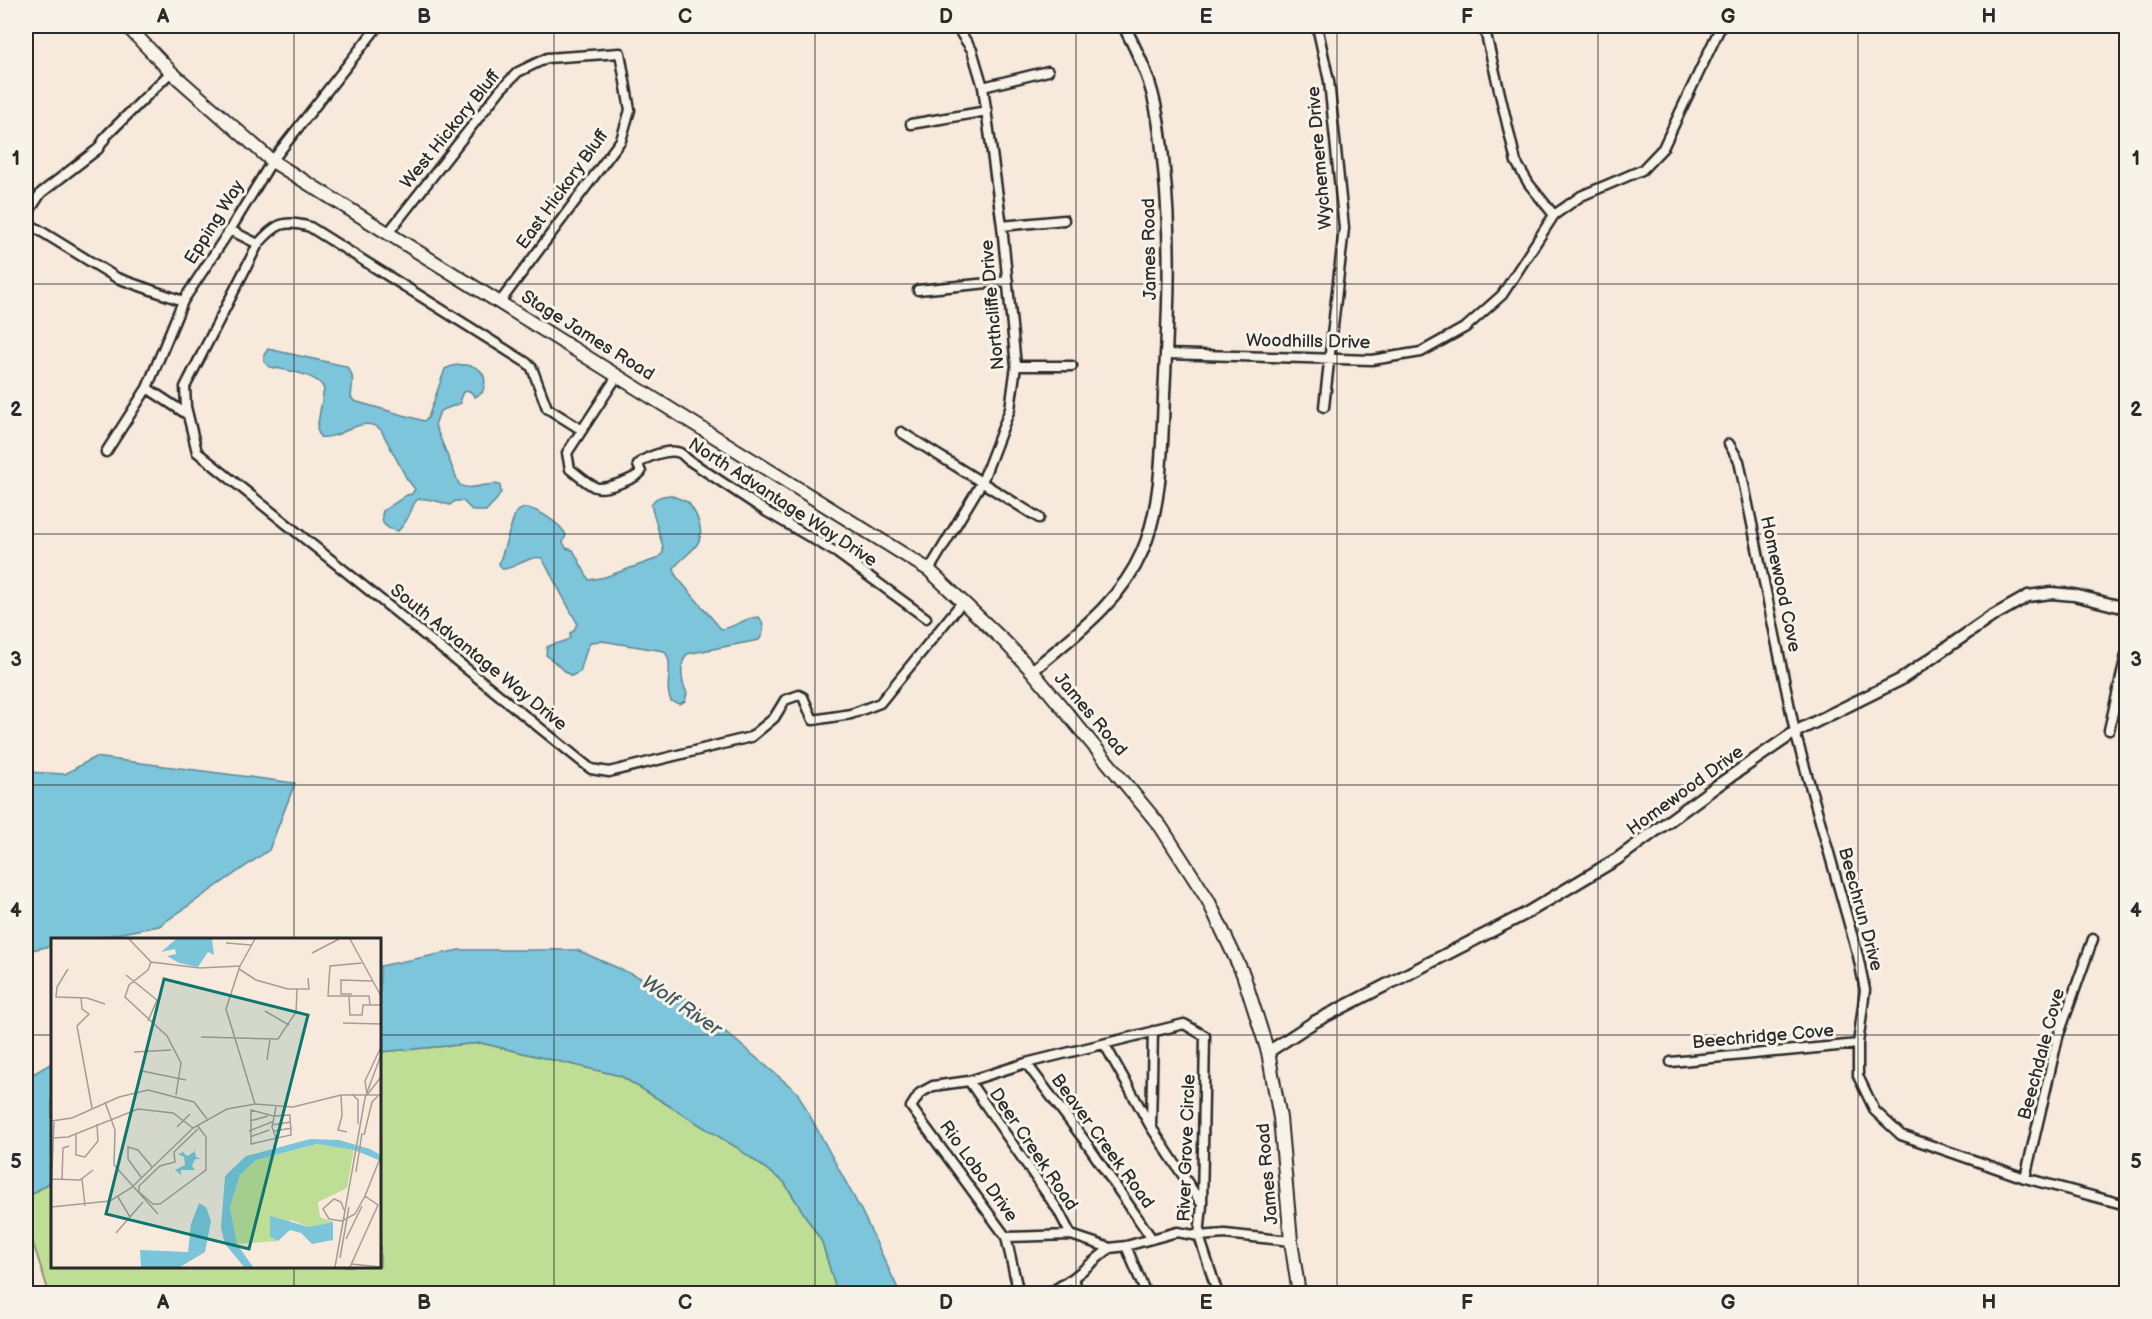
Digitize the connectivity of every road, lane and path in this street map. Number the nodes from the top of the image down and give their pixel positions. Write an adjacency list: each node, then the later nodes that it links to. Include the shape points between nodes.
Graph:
1 (127, 26): 10 (main road, Stage James Road)
2 (378, 26): 14 (street, Epping Way)
3 (956, 26): 11 (street, Northcliffe Drive, via 972,50)
4 (1124, 26): 27 (street, James Road, via 1145,71 1163,155 1169,236)
5 (1317, 26): 28 (street, Wychemere Drive, via 1329,81 1344,228)
6 (1484, 26): 15 (street, via 1516,162)
7 (1721, 26): 15 (street, Woodhills Drive, via 1663,148 1642,170 1581,196)
8 (620, 53): 21 (street, West Hickory Bluff, via 547,58 518,72); 26 (street, East Hickory Bluff, via 630,110 621,140)
9 (1048, 71): 11 (street)
10 (171, 72): 14 (main road, Stage James Road); 16 (street, via 107,135 98,149 41,193)
11 (983, 87): 12 (street, Northcliffe Drive)
12 (987, 111): 13 (street); 19 (street, Northcliffe Drive)
13 (911, 124)
14 (272, 160): 20 (street, Epping Way); 21 (main road, Stage James Road)
15 (1554, 215): 28 (street, Woodhills Drive, via 1502,295 1466,327 1421,351 1372,360)
16 (26, 216)
17 (1064, 220): 19 (street)
18 (26, 222): 25 (street, via 117,278)
19 (1002, 226): 23 (street, Northcliffe Drive)
20 (230, 230): 22 (street); 25 (street, Epping Way)
21 (388, 233): 26 (main road, Stage James Road)
22 (258, 244): 34 (street, South Advantage Way Drive, via 185,387); 35 (street, South Advantage Way Drive, via 272,228 293,222 310,227 527,363 547,408)
23 (1008, 280): 24 (street); 29 (street, Northcliffe Drive)
24 (918, 290)
25 (183, 301): 32 (street, Epping Way)
26 (500, 302): 31 (main road, Stage James Road)
27 (1166, 354): 28 (street, Woodhills Drive); 46 (street, James Road, via 1158,480 1142,552 1120,590)
28 (1328, 360): 33 (street, Wychemere Drive)
29 (1016, 366): 30 (street); 39 (street, Northcliffe Drive, via 1010,409)
30 (1072, 366)
31 (618, 375): 35 (street, North Advantage Way Drive); 41 (main road, Stage James Road)
32 (147, 388): 34 (street); 38 (street, Epping Way)
33 (1324, 407)
34 (188, 415): 42 (street, South Advantage Way Drive, via 197,452 591,769 609,772 751,737 774,718 785,700 799,695 813,720 851,714 880,703)
35 (582, 430): 44 (street, North Advantage Way Drive, via 567,453 570,470 594,487 601,489 637,477 642,460 671,451 681,453 837,554)
36 (901, 432): 39 (street)
37 (1729, 444): 48 (street, Homewood Cove, via 1739,461)
38 (106, 452)
39 (982, 483): 40 (street); 41 (street, Northcliffe Drive)
40 (1039, 518)
41 (929, 570): 42 (main road, Stage James Road)
42 (963, 601): 46 (main road, Stage James Road)
43 (2127, 608): 48 (street, Homewood Drive, via 2074,595 2028,596 1900,680)
44 (926, 618)
45 (2127, 655): 47 (street)
46 (1032, 671): 53 (main road, James Road, via 1161,826 1208,900 1243,974)
47 (2109, 730)
48 (1795, 732): 51 (street, Beechrun Drive, via 1865,990); 53 (street, Homewood Drive, via 1617,859 1525,914 1314,1022)
49 (2093, 939): 58 (street, Beechdale Cove, via 2058,1037)
50 (1153, 1031): 52 (street); 57 (street); 59 (street, River Grove Circle, via 1184,1024 1205,1035)
51 (1858, 1044): 54 (street, Beechridge Cove); 58 (street, Beechrun Drive, via 1858,1076 1875,1112 1901,1136)
52 (1105, 1045): 55 (street); 57 (street)
53 (1268, 1052): 65 (main road, James Road, via 1280,1118)
54 (1671, 1062)
55 (1026, 1063): 56 (street); 64 (street, Beaver Creek Road)
56 (969, 1081): 61 (street, Deer Creek Road); 63 (street, Rio Lobo Drive, via 933,1086 920,1093 911,1107)
57 (1151, 1127): 59 (street)
58 (2025, 1178): 60 (street, Beechrun Drive)
59 (1202, 1205): 62 (street, River Grove Circle)
60 (2127, 1205)
61 (1071, 1235): 63 (street); 67 (street)
62 (1199, 1236): 64 (street, via 1177,1232); 65 (street, via 1225,1234); 73 (street, River Grove Circle)
63 (1006, 1237): 69 (street, Rio Lobo Drive)
64 (1152, 1239): 66 (street)
65 (1291, 1241): 74 (main road, James Road)
66 (1126, 1246): 67 (street); 72 (street)
67 (1110, 1248): 68 (street)
68 (1073, 1278): 70 (street); 71 (street)
69 (1019, 1293)
70 (1048, 1293)
71 (1080, 1293)
72 (1146, 1293)
73 (1218, 1293)
74 (1299, 1293)

